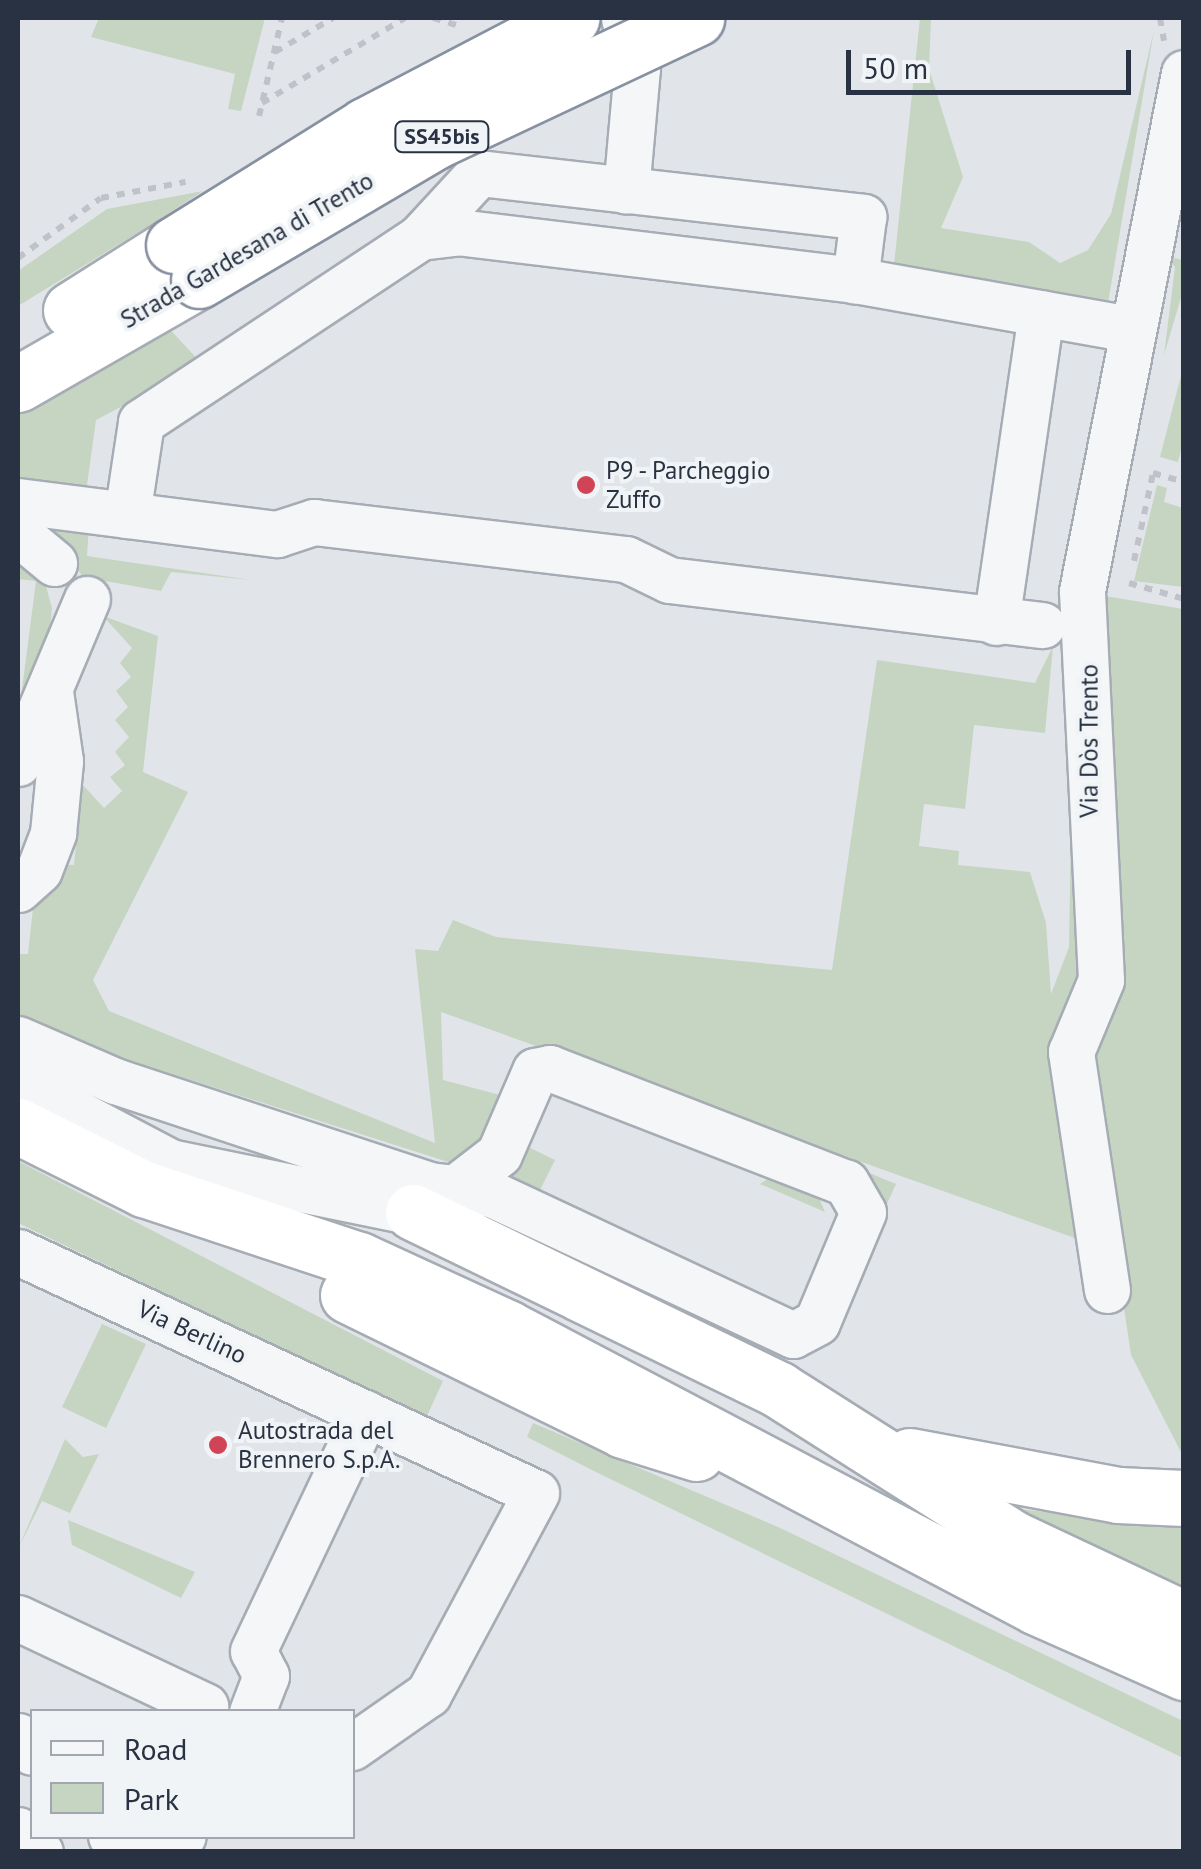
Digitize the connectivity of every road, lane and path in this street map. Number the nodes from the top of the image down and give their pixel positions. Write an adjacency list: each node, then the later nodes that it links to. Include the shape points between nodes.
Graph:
1 (282, 18): 9 (path)
2 (333, 18): 9 (path)
3 (405, 18): 11 (path)
4 (433, 18): 8 (path)
5 (572, 18): 16 (highway, Strada Gardesana di Trento / SS45bis, bridge, via 364,126)
6 (624, 18): 14 (street, via 637,68)
7 (696, 18): 16 (highway, Strada Gardesana di Trento / SS45bis, bridge)
8 (468, 29)
9 (274, 53): 11 (path)
10 (1184, 73): 13 (street, Via Dòs Trento)
11 (262, 103): 12 (path)
12 (258, 116)
13 (1171, 171): 19 (street, Via Dòs Trento)
14 (626, 192): 15 (street, via 479,173); 17 (street, via 862,217)
15 (420, 237): 17 (street, via 458,232); 24 (street, via 141,422)
16 (186, 262): 20 (highway, Strada Gardesana di Trento / SS45bis); 21 (highway, Strada Gardesana di Trento / SS45bis)
17 (855, 280): 18 (street)
18 (1041, 313): 19 (street); 29 (street)
19 (1130, 328): 39 (street, Via Dòs Trento, via 1082,591 1101,980 1071,1052)
20 (18, 342)
21 (18, 384)
22 (1184, 482): 27 (path, via 1153,473 1128,590)
23 (18, 501): 24 (street)
24 (127, 515): 29 (street, via 277,534 314,522 626,560 668,580)
25 (18, 533): 26 (street)
26 (54, 564)
27 (1184, 599)
28 (87, 600): 31 (street, via 50,692)
29 (996, 622): 30 (street)
30 (1042, 625)
31 (32, 761): 32 (street, via 46,858)
32 (18, 889)
33 (18, 1039): 36 (street)
34 (18, 1082): 36 (street, via 170,1162)
35 (18, 1126): 37 (highway)
36 (434, 1200): 36 (street, via 494,1194 793,1335 817,1322 862,1212 846,1184 541,1067 510,1140); 41 (highway)
37 (207, 1213): 42 (highway, via 354,1298 622,1430); 42 (highway, via 372,1229 729,1401)
38 (18, 1252): 40 (street, Via Berlino)
39 (1107, 1290)
40 (366, 1413): 47 (street, via 253,1651 266,1676); 48 (street, Via Berlino, via 536,1492 428,1694)
41 (887, 1451): 43 (highway, via 1052,1485); 45 (highway)
42 (806, 1486): 45 (highway)
43 (1184, 1498)
44 (18, 1618): 46 (street)
45 (1181, 1660)
46 (204, 1706)
47 (253, 1709)
48 (355, 1745)
49 (18, 1830): 51 (street)
50 (178, 1839): 52 (street)
51 (40, 1852)
52 (156, 1852)

